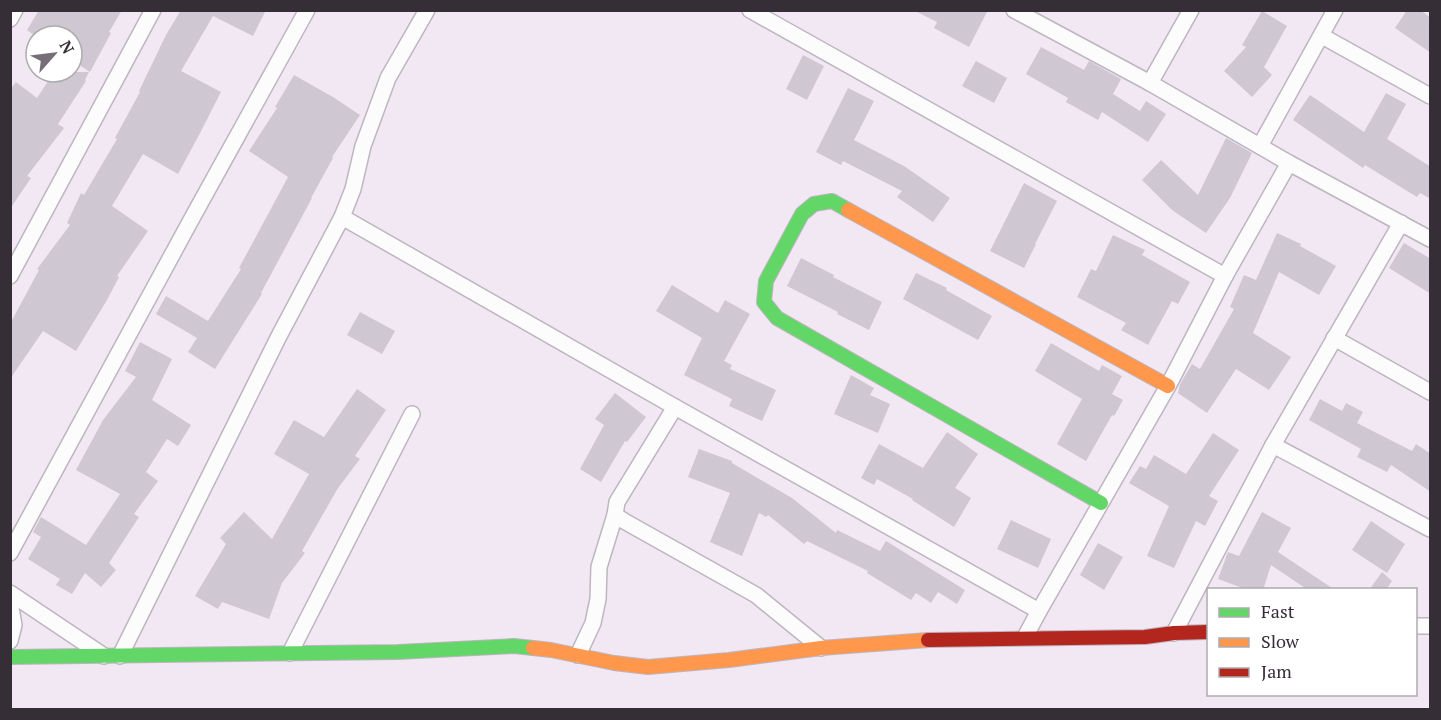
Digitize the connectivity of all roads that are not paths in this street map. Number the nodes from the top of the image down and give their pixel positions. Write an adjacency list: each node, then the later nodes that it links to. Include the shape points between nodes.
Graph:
1 (15, 10): 10 (street)
2 (153, 10): 19 (street)
3 (307, 10): 30 (street)
4 (427, 10): 16 (street, via 388,78)
5 (750, 10): 20 (street)
6 (1014, 10): 9 (street)
7 (1191, 10): 12 (street)
8 (1335, 10): 11 (street)
9 (1036, 16): 12 (street)
10 (10, 19)
11 (1322, 36): 13 (street); 14 (street)
12 (1150, 83): 14 (street)
13 (1431, 96)
14 (1260, 146): 15 (street)
15 (1288, 163): 17 (street); 20 (street)
16 (342, 217): 24 (street); 41 (street)
17 (1401, 223): 18 (street); 21 (street)
18 (1431, 239)
19 (10, 276)
20 (1225, 276): 22 (street)
21 (1334, 338): 23 (street); 26 (street)
22 (1168, 386): 27 (street); 27 (street, via 832,201 814,204 802,214 766,281 764,302 777,318)
23 (1431, 392)
24 (675, 407): 28 (street, via 617,502); 33 (street)
25 (412, 414): 39 (street)
26 (1274, 445): 29 (street); 35 (street)
27 (1101, 503): 33 (street)
28 (615, 515): 38 (street, via 756,595); 42 (street, via 599,567 593,623)
29 (1431, 529)
30 (10, 553)
31 (10, 593): 40 (street)
32 (10, 602): 37 (street, via 14,625)
33 (1039, 611): 36 (street)
34 (1207, 632): 35 (street)
35 (1174, 633): 36 (street, via 1145,637)
36 (1025, 637): 38 (street)
37 (10, 640)
38 (821, 648): 42 (street, via 648,667)
39 (290, 653): 41 (street); 42 (street, via 514,646)
40 (104, 656): 41 (street); 43 (street)
41 (120, 656)
42 (578, 656)
43 (10, 657)

